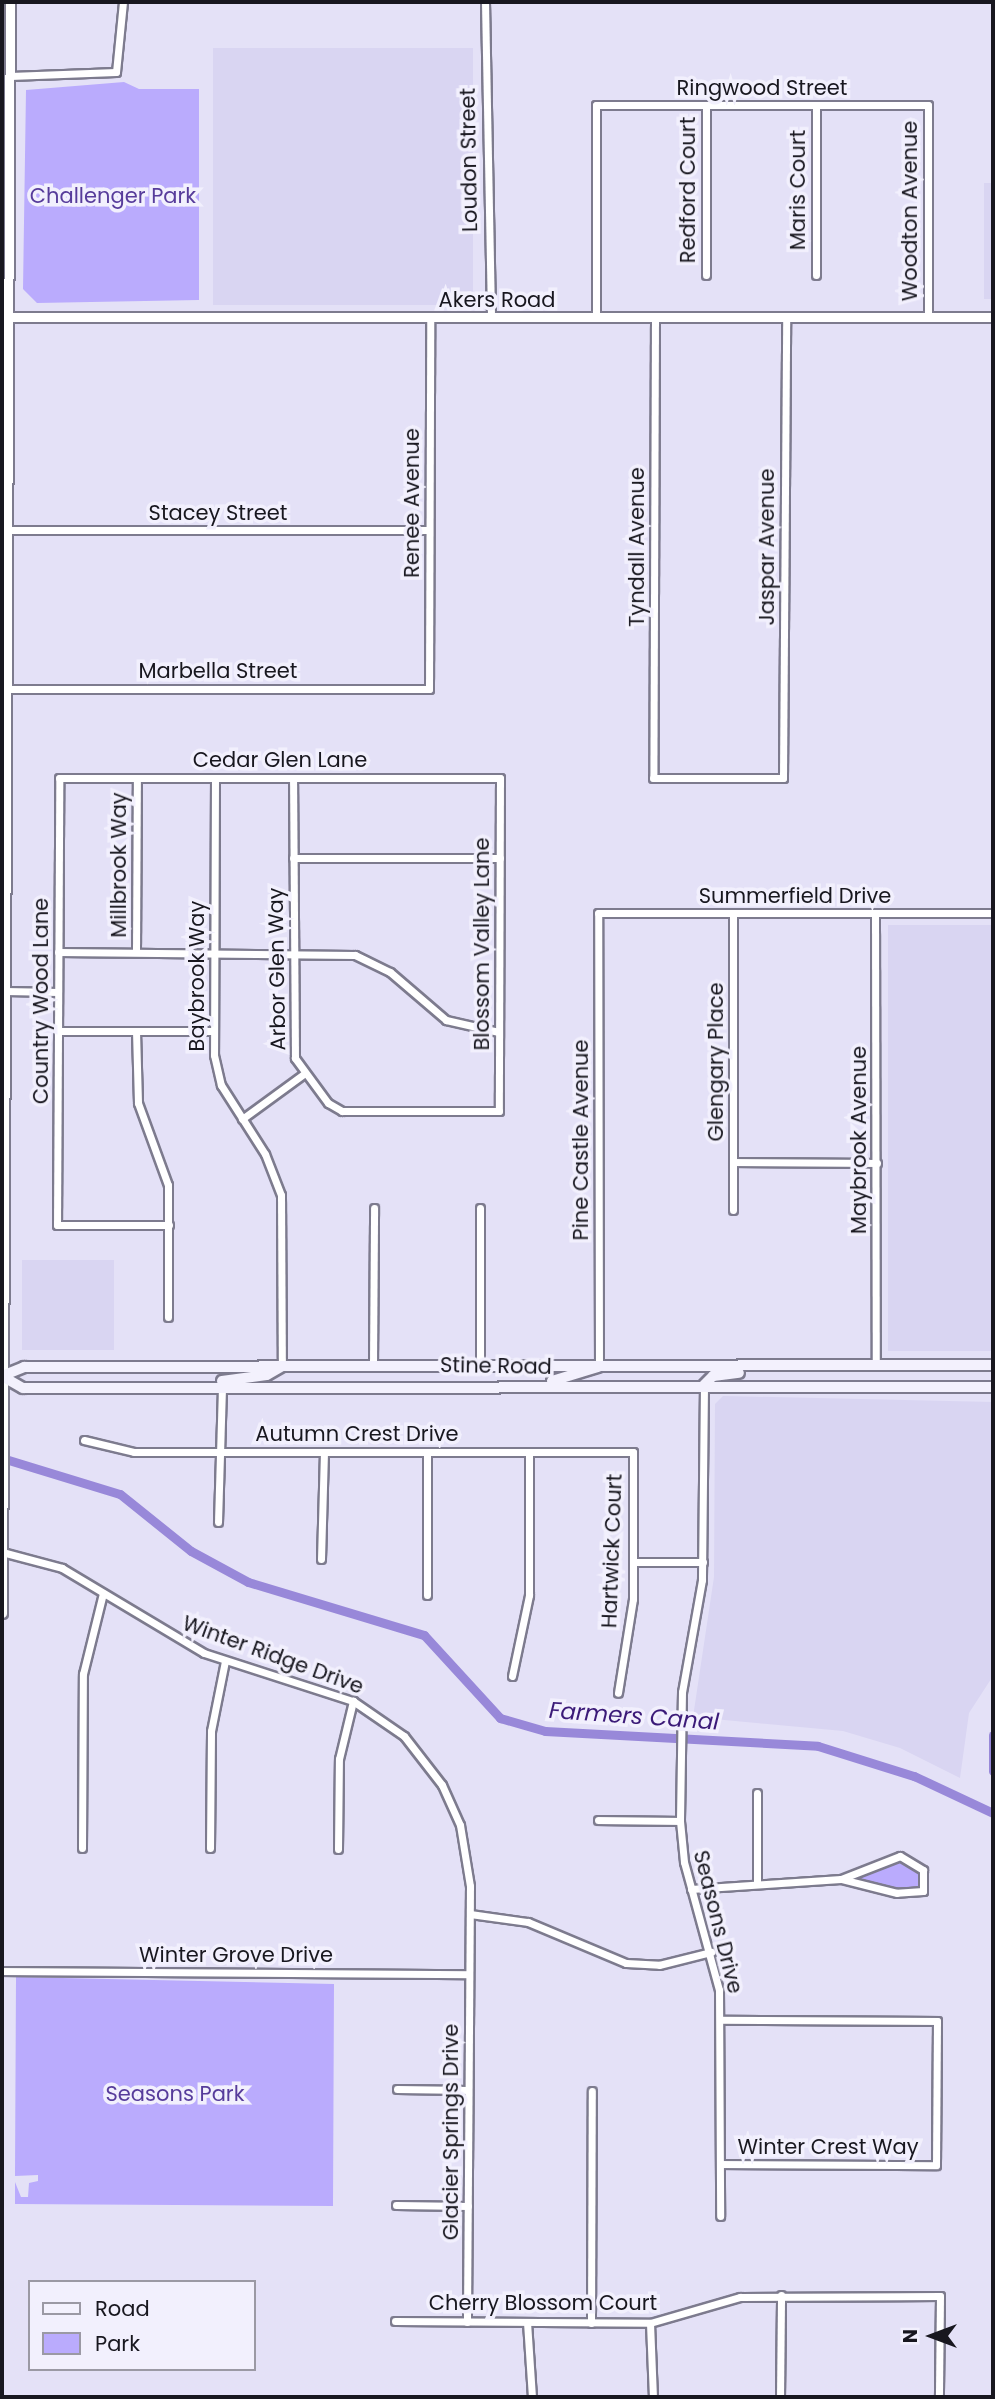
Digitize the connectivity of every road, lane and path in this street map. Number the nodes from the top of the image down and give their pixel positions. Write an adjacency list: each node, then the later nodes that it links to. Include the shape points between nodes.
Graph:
1 (123, 2): 4 (street, via 116,72)
2 (485, 2): 12 (street, Loudon Street)
3 (7, 8): 4 (street)
4 (10, 76): 10 (street)
5 (706, 105): 6 (street, Ringwood Street); 8 (street, Redford Court); 13 (street, Ringwood Street, via 596,105)
6 (816, 105): 7 (street, Ringwood Street); 9 (street, Maris Court)
7 (928, 105): 16 (street, Woodton Avenue)
8 (706, 275)
9 (816, 275)
10 (5, 317): 11 (street, Akers Road); 18 (street)
11 (430, 317): 12 (street, Akers Road); 19 (street, Renee Avenue)
12 (491, 317): 13 (street, Akers Road)
13 (596, 317): 14 (street, Akers Road)
14 (655, 317): 15 (street, Akers Road); 28 (street, Tyndall Avenue, via 653,778)
15 (786, 317): 16 (street, Akers Road); 28 (street, Jaspar Avenue)
16 (928, 317): 17 (street, Akers Road)
17 (993, 317)
18 (8, 530): 19 (street, Stacey Street); 20 (street)
19 (429, 530): 22 (street, Renee Avenue)
20 (4, 647): 21 (street)
21 (7, 689): 22 (street, Marbella Street); 29 (street)
22 (429, 689)
23 (59, 778): 24 (street, Cedar Glen Lane); 36 (street, Country Wood Lane)
24 (137, 778): 25 (street, Cedar Glen Lane); 37 (street, Millbrook Way)
25 (215, 778): 26 (street, Cedar Glen Lane); 38 (street, Baybrook Way)
26 (293, 778): 27 (street, Cedar Glen Lane); 30 (street, Arbor Glen Way)
27 (500, 778): 31 (street, Blossom Valley Lane)
28 (783, 778)
29 (4, 844): 40 (street)
30 (293, 858): 31 (street); 39 (street, Arbor Glen Way)
31 (500, 858): 45 (street, Blossom Valley Lane)
32 (597, 914): 33 (street, Summerfield Drive); 61 (street, Pine Castle Avenue)
33 (733, 914): 34 (street, Summerfield Drive); 50 (street, Glengary Place)
34 (875, 914): 35 (street, Summerfield Drive); 51 (street, Maybrook Avenue)
35 (993, 914)
36 (58, 952): 37 (street); 41 (street, Country Wood Lane)
37 (136, 952): 38 (street)
38 (214, 952): 39 (street); 44 (street, Baybrook Way)
39 (292, 952): 45 (street, via 369,960 446,1020); 46 (street, Arbor Glen Way, via 292,1050)
40 (5, 992): 41 (street); 49 (street)
41 (58, 992): 42 (street, Country Wood Lane)
42 (58, 1031): 43 (street); 55 (street, Country Wood Lane, via 57,1225)
43 (136, 1031): 44 (street); 55 (street, via 138,1103 165,1170)
44 (214, 1031): 48 (street, Baybrook Way, via 217,1071)
45 (499, 1032): 47 (street, Blossom Valley Lane)
46 (305, 1073): 47 (street, Arbor Glen Way, via 328,1104 342,1111); 48 (street)
47 (499, 1111)
48 (242, 1119): 60 (street, Baybrook Way, via 281,1195)
49 (3, 1154): 64 (street)
50 (733, 1162): 51 (street); 54 (street, Glengary Place)
51 (877, 1163): 62 (street, Maybrook Avenue)
52 (374, 1208): 57 (street)
53 (480, 1208): 58 (street)
54 (733, 1210)
55 (169, 1225): 56 (street)
56 (168, 1317)
57 (373, 1364): 58 (main road, Stine Road); 60 (main road, Stine Road)
58 (480, 1365): 61 (main road, Stine Road)
59 (993, 1365): 62 (main road, Stine Road)
60 (282, 1366): 64 (main road, Stine Road, via 24,1367); 66 (main road, via 267,1375)
61 (599, 1366): 63 (main road, Stine Road); 68 (main road)
62 (876, 1366): 63 (main road, Stine Road)
63 (782, 1368): 65 (main road, via 713,1376)
64 (2, 1376): 66 (main road, Stine Road, via 23,1388); 71 (street)
65 (704, 1385): 68 (main road, Stine Road); 69 (main road, Stine Road); 82 (street, Seasons Drive)
66 (179, 1386): 67 (main road, Stine Road)
67 (222, 1386): 68 (main road, Stine Road); 72 (street)
68 (531, 1386)
69 (993, 1387)
70 (84, 1440): 72 (street, Autumn Crest Drive, via 134,1452)
71 (2, 1444): 77 (street)
72 (222, 1452): 73 (street, Autumn Crest Drive); 78 (street)
73 (324, 1452): 74 (street, Autumn Crest Drive); 80 (street)
74 (427, 1452): 75 (street, Autumn Crest Drive); 84 (street)
75 (529, 1452): 76 (street, Autumn Crest Drive); 87 (street, via 529,1595)
76 (633, 1452): 81 (street, Hartwick Court)
77 (2, 1474): 79 (street)
78 (218, 1522)
79 (2, 1552): 83 (street, Winter Ridge Drive, via 62,1569); 85 (street)
80 (321, 1559)
81 (633, 1562): 82 (street); 88 (street, Hartwick Court)
82 (703, 1562): 92 (street, Seasons Drive, via 681,1723)
83 (103, 1593): 86 (street, Winter Ridge Drive, via 178,1642); 93 (street, via 85,1650)
84 (427, 1595)
85 (2, 1613)
86 (225, 1661): 89 (street, Winter Ridge Drive); 94 (street, via 211,1731)
87 (512, 1676)
88 (618, 1693)
89 (353, 1700): 95 (street, via 339,1759); 99 (street, Winter Ridge Drive, via 404,1736 442,1785 465,1846)
90 (757, 1793): 97 (street)
91 (598, 1820): 92 (street)
92 (680, 1821): 98 (street, Seasons Drive)
93 (82, 1848)
94 (210, 1849)
95 (338, 1849)
96 (841, 1879): 96 (street, via 897,1893 918,1893 928,1882 917,1864 891,1856); 97 (street)
97 (757, 1882): 98 (street)
98 (691, 1889): 101 (street, Seasons Drive)
99 (470, 1914): 100 (street, Winter Ridge Drive); 101 (street, via 528,1922 626,1963 659,1965)
100 (470, 1942): 103 (street, Glacier Springs Drive)
101 (710, 1952): 104 (street, Seasons Drive)
102 (2, 1971): 103 (street, Winter Grove Drive)
103 (469, 1974): 106 (street, Glacier Springs Drive)
104 (721, 2020): 108 (street, Seasons Drive); 108 (street, Winter Crest Way, via 937,2021 936,2165)
105 (397, 2090): 106 (street)
106 (468, 2090): 110 (street, Glacier Springs Drive)
107 (592, 2091): 116 (street)
108 (720, 2164): 111 (street, Seasons Drive)
109 (396, 2205): 110 (street)
110 (468, 2206): 114 (street, Glacier Springs Drive)
111 (720, 2216)
112 (781, 2295): 117 (street, Cherry Blossom Court, via 740,2297); 120 (street); 121 (street, Cherry Blossom Court, via 940,2296)
113 (395, 2321): 114 (street, Cherry Blossom Court)
114 (467, 2322): 115 (street, Cherry Blossom Court)
115 (527, 2322): 116 (street, Cherry Blossom Court); 118 (street)
116 (591, 2323): 117 (street, Cherry Blossom Court)
117 (650, 2323): 119 (street)
118 (532, 2397)
119 (653, 2397)
120 (780, 2397)
121 (939, 2397)

